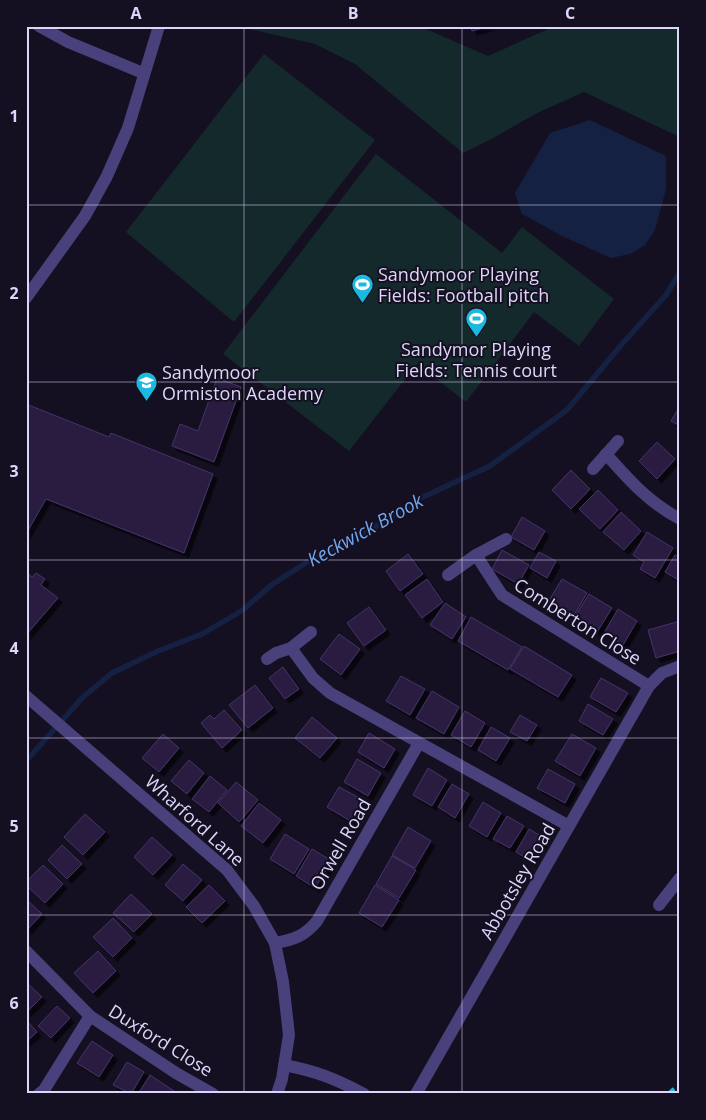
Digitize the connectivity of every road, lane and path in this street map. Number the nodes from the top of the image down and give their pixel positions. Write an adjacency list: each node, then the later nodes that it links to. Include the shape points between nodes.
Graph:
1 (39, 26): 3 (street, via 68,42)
2 (159, 26): 3 (street)
3 (144, 73): 4 (street, via 128,128 107,176 85,216)
4 (31, 283): 5 (street)
5 (26, 298)
6 (618, 441): 7 (street)
7 (606, 454): 8 (street); 9 (street, via 636,488)
8 (593, 469)
9 (680, 518)
10 (506, 539): 11 (street)
11 (476, 555): 12 (street); 17 (street, Comberton Close, via 502,595)
12 (448, 575)
13 (311, 632): 14 (street)
14 (291, 648): 15 (street); 19 (street, via 313,678 330,693)
15 (267, 659)
16 (680, 666): 17 (street, via 662,673)
17 (649, 686): 20 (street, Abbotsley Road)
18 (26, 696): 23 (street, Wharford Lane, via 228,870)
19 (419, 742): 20 (street); 23 (street, Orwell Road, via 317,921 308,932 292,940)
20 (569, 826): 31 (street, Abbotsley Road)
21 (680, 878): 22 (street)
22 (658, 905)
23 (275, 943): 26 (street, Wharford Lane, via 288,1035)
24 (26, 951): 25 (street, Duxford Close)
25 (90, 1016): 27 (street, Duxford Close); 28 (street, Duxford Close)
26 (284, 1065): 29 (street, Wharford Lane); 30 (street, via 336,1079)
27 (39, 1094)
28 (213, 1094)
29 (276, 1094)
30 (364, 1094)
31 (416, 1094)

